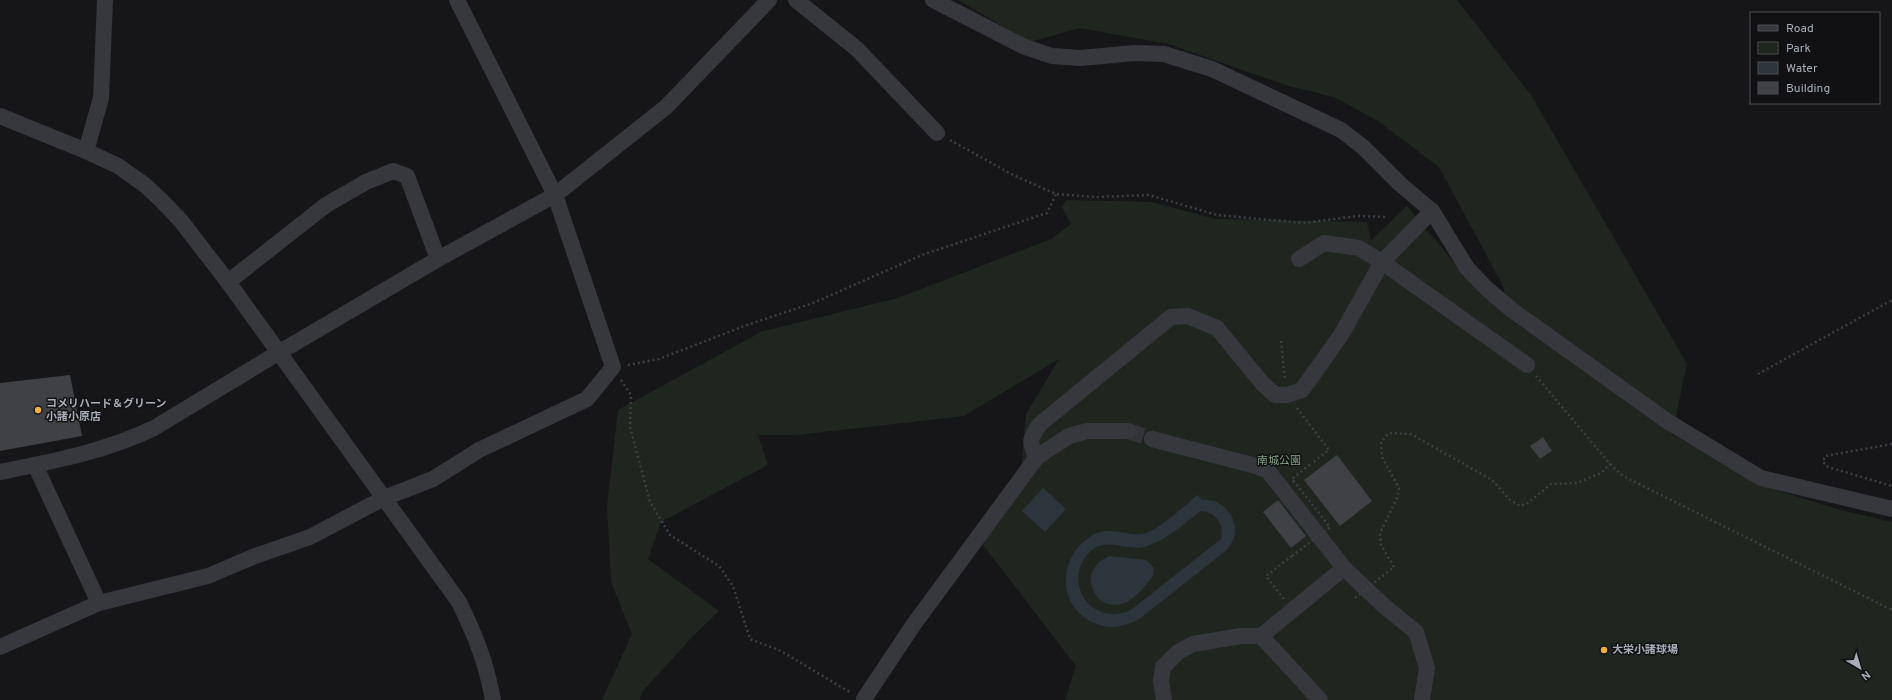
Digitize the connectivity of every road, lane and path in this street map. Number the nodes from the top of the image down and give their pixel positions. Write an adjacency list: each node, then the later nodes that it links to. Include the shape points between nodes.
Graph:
1 (105, 0): 8 (street, via 101,98)
2 (457, 0): 10 (street)
3 (769, 0): 10 (street, via 666,107)
4 (796, 0): 7 (street, via 857,49)
5 (932, 0): 11 (street, via 1025,47 1052,56 1080,58 1135,53 1164,54 1212,69 1341,130)
6 (0, 116): 8 (street)
7 (937, 133): 9 (path, via 1013,175)
8 (86, 151): 16 (street, via 118,166 145,185 181,221)
9 (1056, 194): 12 (path, via 1096,197 1149,195 1217,215 1296,222 1357,216); 21 (path, via 1047,212 922,255 813,303 747,325 660,359)
10 (555, 195): 14 (street); 21 (street)
11 (1432, 211): 15 (street); 34 (street, via 1467,268 1487,289 1512,310 1667,421 1761,478)
12 (1386, 217)
13 (1299, 258): 15 (street, via 1324,243 1358,248)
14 (438, 259): 16 (street, via 407,176 393,171 366,182 326,205); 19 (street)
15 (1382, 262): 20 (street); 23 (street, via 1341,335 1314,374 1302,390)
16 (228, 282): 19 (street)
17 (1892, 300): 22 (path)
18 (1281, 341): 23 (path)
19 (278, 353): 29 (street, via 134,438 96,452); 33 (street)
20 (1527, 365): 30 (path)
21 (613, 368): 33 (street, via 587,399 479,450 433,480); 42 (path, via 631,395 630,427 650,502 670,535 719,566 733,586 750,639 780,651)
22 (1758, 374)
23 (1287, 395): 28 (street, via 1275,394 1262,383 1217,328 1188,316 1171,317 1040,424 1032,435 1031,446)
24 (1301, 413): 38 (path, bridge, via 1329,450 1292,479 1330,527 1266,576)
25 (1128, 431): 28 (street, via 1087,431 1069,436)
26 (1152, 439): 35 (street, via 1268,471)
27 (1892, 444): 32 (path, via 1825,456 1823,462 1828,468)
28 (1037, 457): 42 (street, via 919,618)
29 (35, 464): 31 (street); 37 (street)
30 (1610, 464): 36 (path, bridge, via 1601,473 1577,483 1551,484 1528,503 1520,506 1510,500 1492,480 1411,434 1389,433 1381,442 1382,457 1399,488 1398,496 1380,533 1381,545 1394,567); 39 (path, via 1624,476)
31 (0, 472)
32 (1892, 486)
33 (384, 498): 37 (street, via 310,537 208,576); 43 (street, via 459,602 478,641 489,677)
34 (1892, 509)
35 (1344, 568): 38 (street); 46 (street, via 1416,632 1428,668)
36 (1355, 598)
37 (99, 603): 41 (street)
38 (1293, 610): 40 (street)
39 (1892, 610)
40 (1261, 636): 44 (street, via 1241,636 1194,644 1178,652 1163,667 1161,681); 45 (street)
41 (0, 647)
42 (864, 699)
43 (492, 700)
44 (1164, 700)
45 (1320, 700)
46 (1422, 700)

